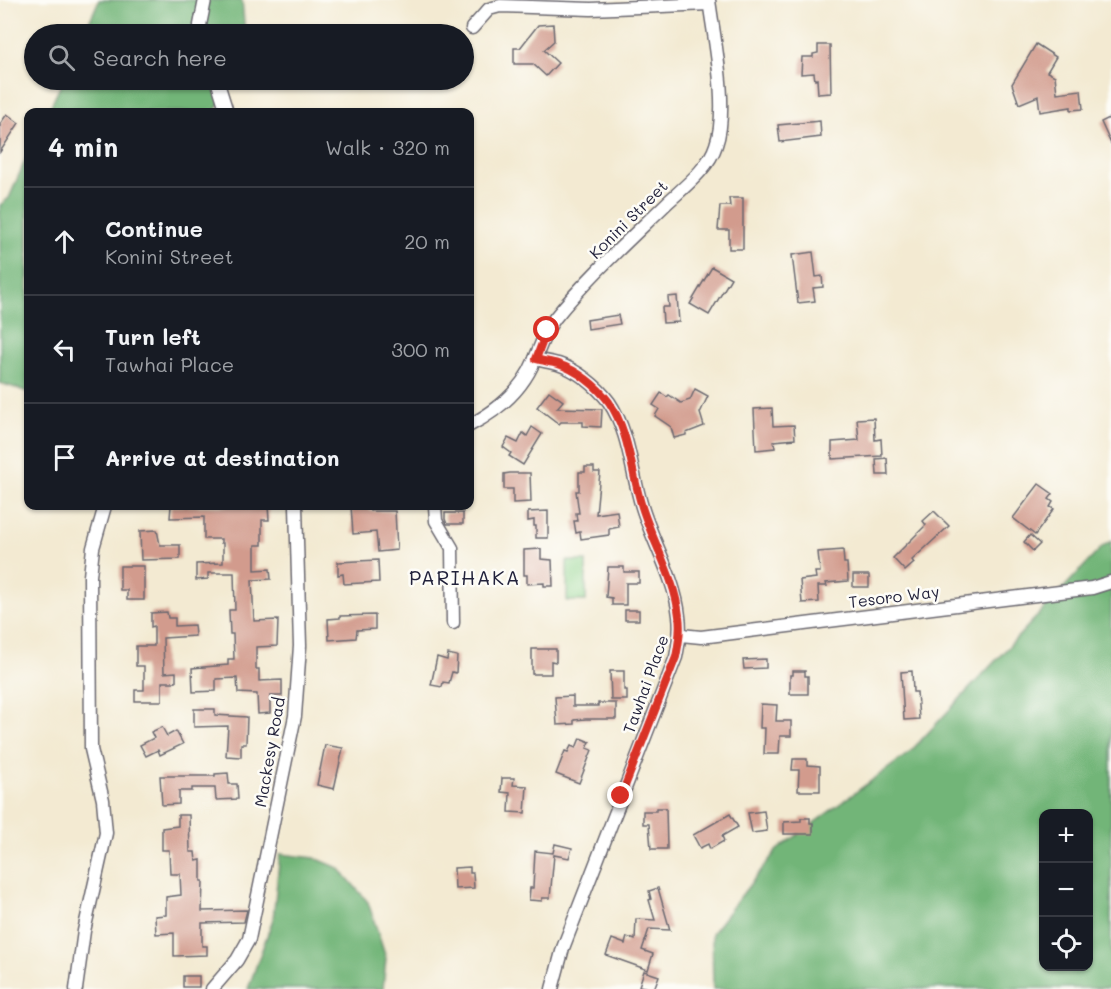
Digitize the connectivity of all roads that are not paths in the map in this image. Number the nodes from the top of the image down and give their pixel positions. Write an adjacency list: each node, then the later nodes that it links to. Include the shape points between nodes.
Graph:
1 (205, 0): 3 (street)
2 (709, 2): 4 (street, via 591,9 500,6 489,9); 7 (street, Konini Street, via 721,107 716,147 701,169 556,318)
3 (200, 24)
4 (474, 26)
5 (220, 90): 6 (street)
6 (226, 108)
7 (536, 359): 8 (street, Konini Street, via 519,388); 14 (street, Tawhai Place, via 571,370 592,385 616,414 642,507 674,594)
8 (474, 423)
9 (104, 510): 15 (street, via 90,576 92,749 106,833 84,931)
10 (296, 510): 16 (street, Mackesy Road, via 300,646 295,716 249,939)
11 (435, 510): 13 (street, via 436,521 452,548)
12 (1111, 582): 14 (street, Tesoro Way, via 1080,590 701,636)
13 (453, 623)
14 (681, 635): 17 (street, Tawhai Place, via 676,657 563,948)
15 (76, 989)
16 (212, 989)
17 (552, 989)

